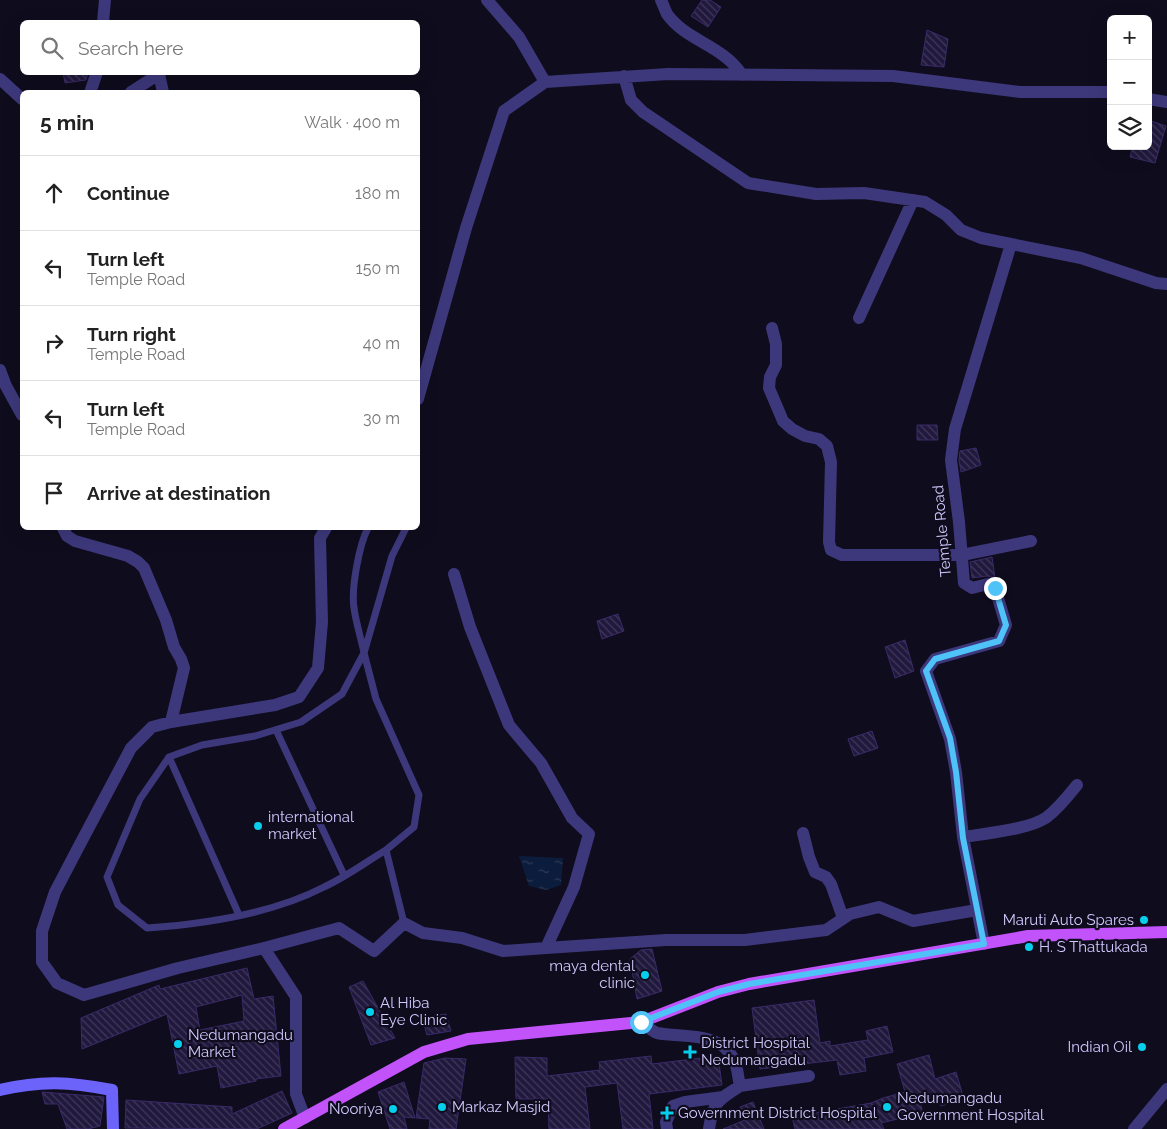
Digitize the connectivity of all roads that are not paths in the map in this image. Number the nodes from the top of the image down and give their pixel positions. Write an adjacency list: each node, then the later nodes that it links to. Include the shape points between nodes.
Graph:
1 (105, 0): 4 (street)
2 (487, 0): 11 (street, via 519,38)
3 (662, 0): 8 (street, via 667,14 682,30 714,48 734,63)
4 (103, 20)
5 (96, 75): 12 (street)
6 (157, 75): 13 (street)
7 (159, 75): 14 (street)
8 (742, 75): 9 (street); 15 (street, via 893,76 1020,92)
9 (624, 76): 11 (street); 19 (street, via 631,100 643,112 748,183 816,194 864,193)
10 (0, 78): 16 (street)
11 (545, 82): 25 (street, via 504,111 466,228)
12 (91, 90)
13 (134, 90)
14 (163, 90)
15 (1107, 92)
16 (20, 97)
17 (1152, 100): 18 (street)
18 (1167, 102)
19 (913, 200): 20 (street, via 924,202 946,215 962,230 980,238); 22 (street)
20 (1011, 244): 21 (street, via 1081,258); 32 (street, Temple Road, via 955,429 951,460)
21 (1167, 284)
22 (859, 318)
23 (772, 328): 32 (street, via 776,364 769,388 783,421 792,429 819,439 827,446 831,462 831,550 842,555)
24 (0, 370): 26 (street)
25 (420, 392)
26 (20, 411)
27 (64, 530): 35 (street, via 66,536 75,541 128,556 144,568 184,668)
28 (325, 530): 35 (street, via 320,538 322,622 318,668 299,696 275,705)
29 (367, 530): 34 (lane, via 354,584 354,608)
30 (405, 530): 34 (lane, via 392,556)
31 (1031, 541): 32 (street)
32 (962, 555): 40 (street, Temple Road, via 964,583 972,588 988,584 995,588 1006,625 999,641 935,659 926,671 950,738)
33 (454, 574): 50 (street, via 470,627 509,725 541,763 572,818 589,834 574,886)
34 (364, 653): 36 (lane, via 342,694 301,722); 41 (lane, via 376,699 419,795 414,827)
35 (171, 722): 49 (street, via 152,727 131,748 56,892 42,931 42,962 57,982 84,995)
36 (276, 730): 37 (lane, via 202,745); 42 (lane)
37 (169, 757): 44 (lane); 44 (lane, via 140,799 108,877 118,904 146,928 186,925)
38 (1077, 785): 40 (street, via 1046,818 1020,827)
39 (803, 833): 45 (street, via 815,872 831,884)
40 (963, 838): 43 (street, Temple Road)
41 (386, 850): 42 (lane); 46 (lane)
42 (344, 875): 44 (lane, via 324,888 276,907)
43 (977, 910): 45 (street, via 913,921 879,907); 48 (street, Temple Road)
44 (239, 915)
45 (843, 918): 50 (street, via 826,930 745,940 666,940)
46 (404, 923): 49 (street, via 374,951 339,928); 50 (street, via 423,933 462,938 503,951)
47 (1167, 932): 48 (main road, via 1028,936)
48 (984, 944): 51 (main road, via 749,984 718,992)
49 (264, 948): 57 (street, via 296,998 296,1094)
50 (546, 948)
51 (641, 1022): 53 (street, via 655,1032 715,1041 729,1050 736,1062); 57 (main road, via 468,1039 424,1052)
52 (809, 1076): 53 (street)
53 (740, 1086): 56 (street)
54 (1167, 1089): 62 (street)
55 (0, 1090): 58 (street, via 53,1082 112,1090)
56 (723, 1097): 60 (street, via 672,1106); 61 (street, via 714,1106)
57 (304, 1118): 59 (main road)
58 (113, 1129)
59 (284, 1129)
60 (667, 1129)
61 (709, 1129)
62 (1134, 1129)

